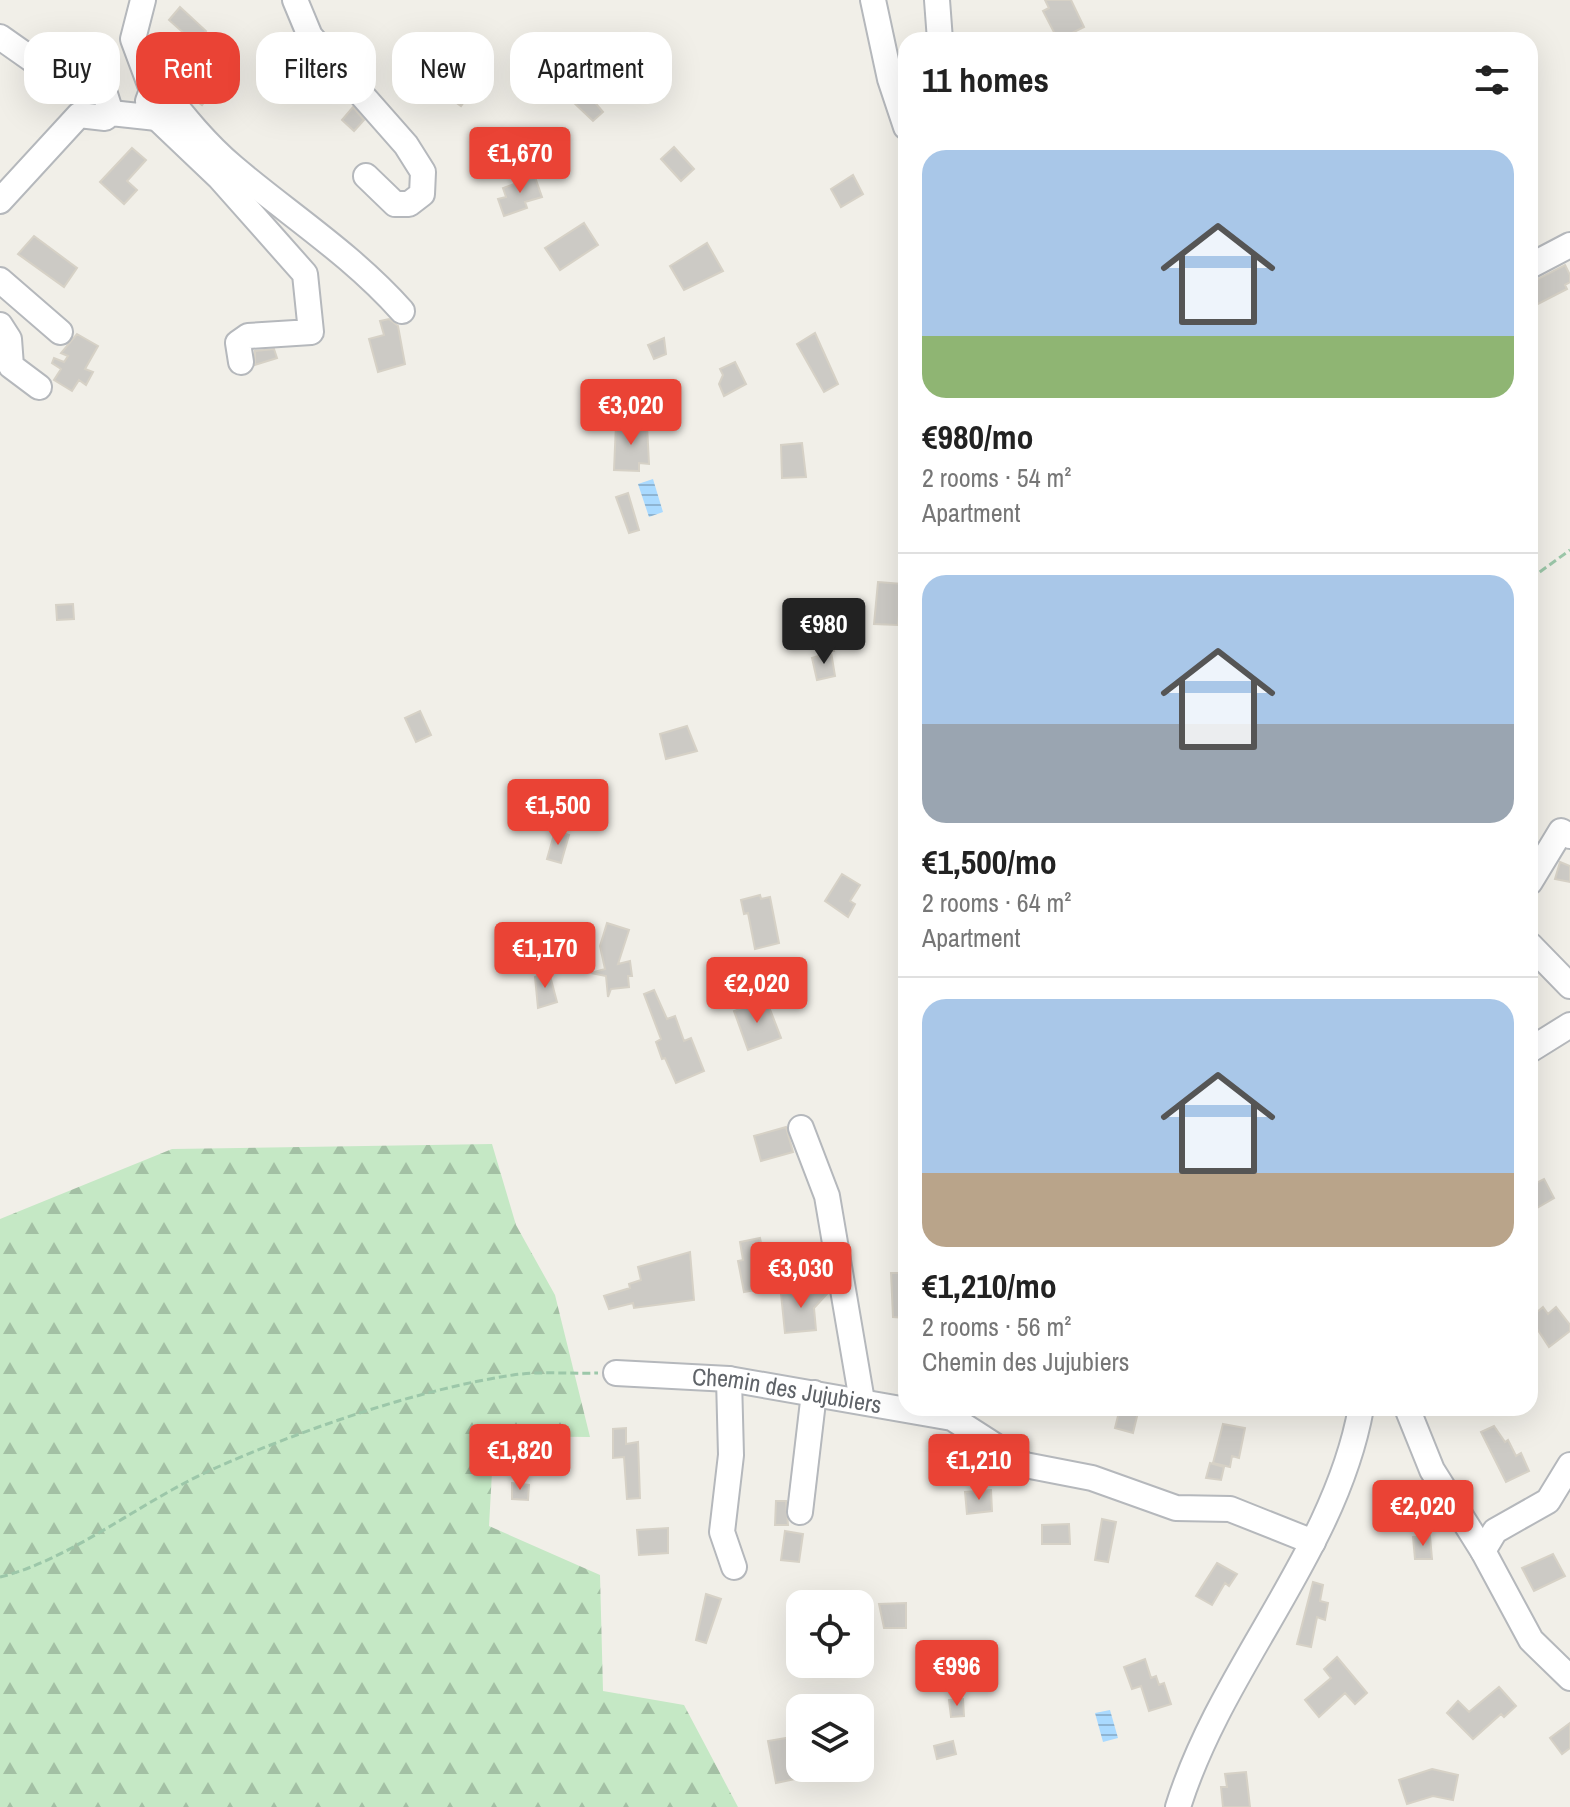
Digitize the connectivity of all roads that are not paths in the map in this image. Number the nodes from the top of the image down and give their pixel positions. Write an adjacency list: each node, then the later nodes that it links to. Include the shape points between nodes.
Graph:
1 (143, 0): 7 (street, via 133,39)
2 (295, 0): 13 (street, via 310,36 406,145 423,172 422,194 409,204 395,204)
3 (873, 0): 8 (street)
4 (937, 0): 5 (street)
5 (939, 32)
6 (0, 37): 11 (street, via 54,75 105,94)
7 (136, 47)
8 (898, 103)
9 (150, 104): 12 (street)
10 (174, 104): 18 (street, via 232,166 365,270)
11 (111, 113): 12 (street); 14 (street, via 105,118 79,115)
12 (157, 118): 21 (street, via 219,177 305,274 311,332 248,336 238,343)
13 (366, 176)
14 (0, 201)
15 (1570, 245): 16 (street)
16 (1538, 262)
17 (0, 280): 20 (street)
18 (402, 311)
19 (0, 325): 22 (street, via 9,339 11,366)
20 (60, 332)
21 (241, 362)
22 (39, 387)
23 (1570, 836): 24 (street, via 1561,831)
24 (1538, 869)
25 (1538, 953): 26 (street)
26 (1570, 986)
27 (1570, 1025): 28 (street)
28 (1538, 1045)
29 (801, 1128): 33 (street, via 827,1196)
30 (616, 1373): 31 (street, Chemin des Jujubiers)
31 (729, 1379): 32 (street, Chemin des Jujubiers); 42 (street, via 731,1455 722,1532)
32 (814, 1393): 33 (street, Chemin des Jujubiers); 39 (street)
33 (862, 1401): 34 (street, Chemin des Jujubiers)
34 (898, 1406)
35 (958, 1416): 40 (street, Chemin des Jujubiers, via 1025,1465 1092,1478 1176,1508 1230,1509)
36 (1359, 1416): 40 (street, via 1339,1486)
37 (1410, 1416): 41 (street, via 1432,1470)
38 (1570, 1465): 41 (street, via 1548,1501 1495,1531)
39 (800, 1512)
40 (1313, 1542): 44 (street, via 1209,1723)
41 (1483, 1551): 43 (street, via 1531,1640)
42 (734, 1567)
43 (1570, 1678)
44 (1178, 1807)

